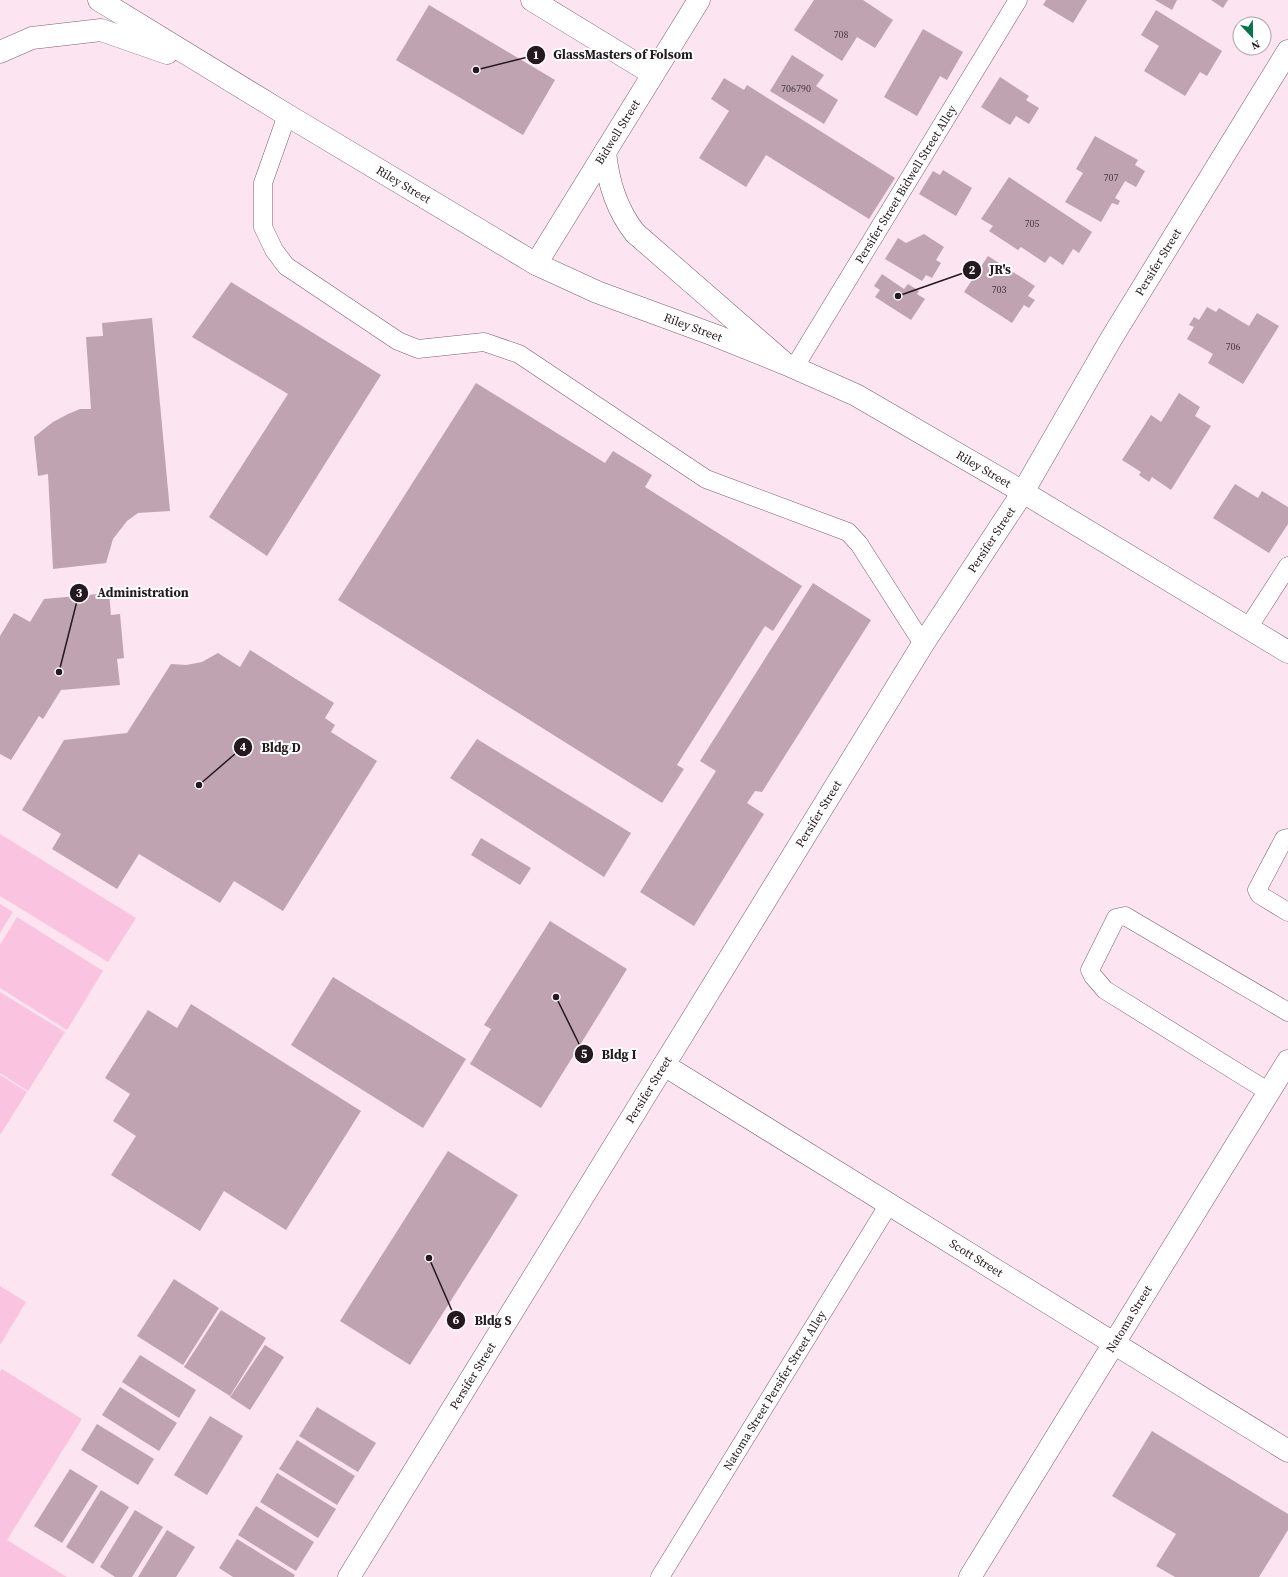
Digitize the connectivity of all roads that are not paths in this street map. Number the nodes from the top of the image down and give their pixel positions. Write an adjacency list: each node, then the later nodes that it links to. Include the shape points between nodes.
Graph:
1 (99, 0): 8 (street, Riley Street)
2 (532, 0): 7 (street)
3 (699, 0): 7 (street, Bidwell Street)
4 (1018, 0): 12 (lane, Persifer Street Bidwell Street Alley)
5 (1288, 51): 13 (street, Persifer Street, via 1110,340)
6 (0, 52): 8 (street, via 32,38 101,30 162,50)
7 (653, 74): 10 (street, Bidwell Street)
8 (230, 81): 9 (street, Riley Street)
9 (286, 115): 11 (street, Riley Street); 16 (lane, via 263,183 263,227 274,250 286,266 398,341 418,349 484,342 519,354 706,479 848,532 859,544)
10 (605, 152): 11 (street, Bidwell Street); 12 (street, via 613,194 620,211 635,233)
11 (536, 264): 12 (street, Riley Street, via 597,292)
12 (790, 366): 13 (street, Riley Street, via 856,395)
13 (1023, 492): 15 (street, Riley Street); 16 (street, Persifer Street)
14 (1288, 566): 15 (lane)
15 (1248, 628): 17 (street, Riley Street)
16 (923, 644): 22 (street, Persifer Street)
17 (1288, 652)
18 (1288, 838): 19 (lane, via 1284,839 1257,890 1260,895)
19 (1288, 912)
20 (1288, 1012): 23 (lane, via 1125,916 1116,918 1090,970 1105,990)
21 (1288, 1060): 23 (street, Natoma Street)
22 (664, 1065): 24 (street, Scott Street); 27 (street, Persifer Street)
23 (1269, 1092): 25 (street, Natoma Street)
24 (889, 1204): 25 (street, Scott Street); 28 (lane, Natoma Street Persifer Street Alley)
25 (1114, 1343): 26 (street, Scott Street); 29 (street, Natoma Street)
26 (1288, 1451)
27 (349, 1577)
28 (660, 1577)
29 (970, 1577)

